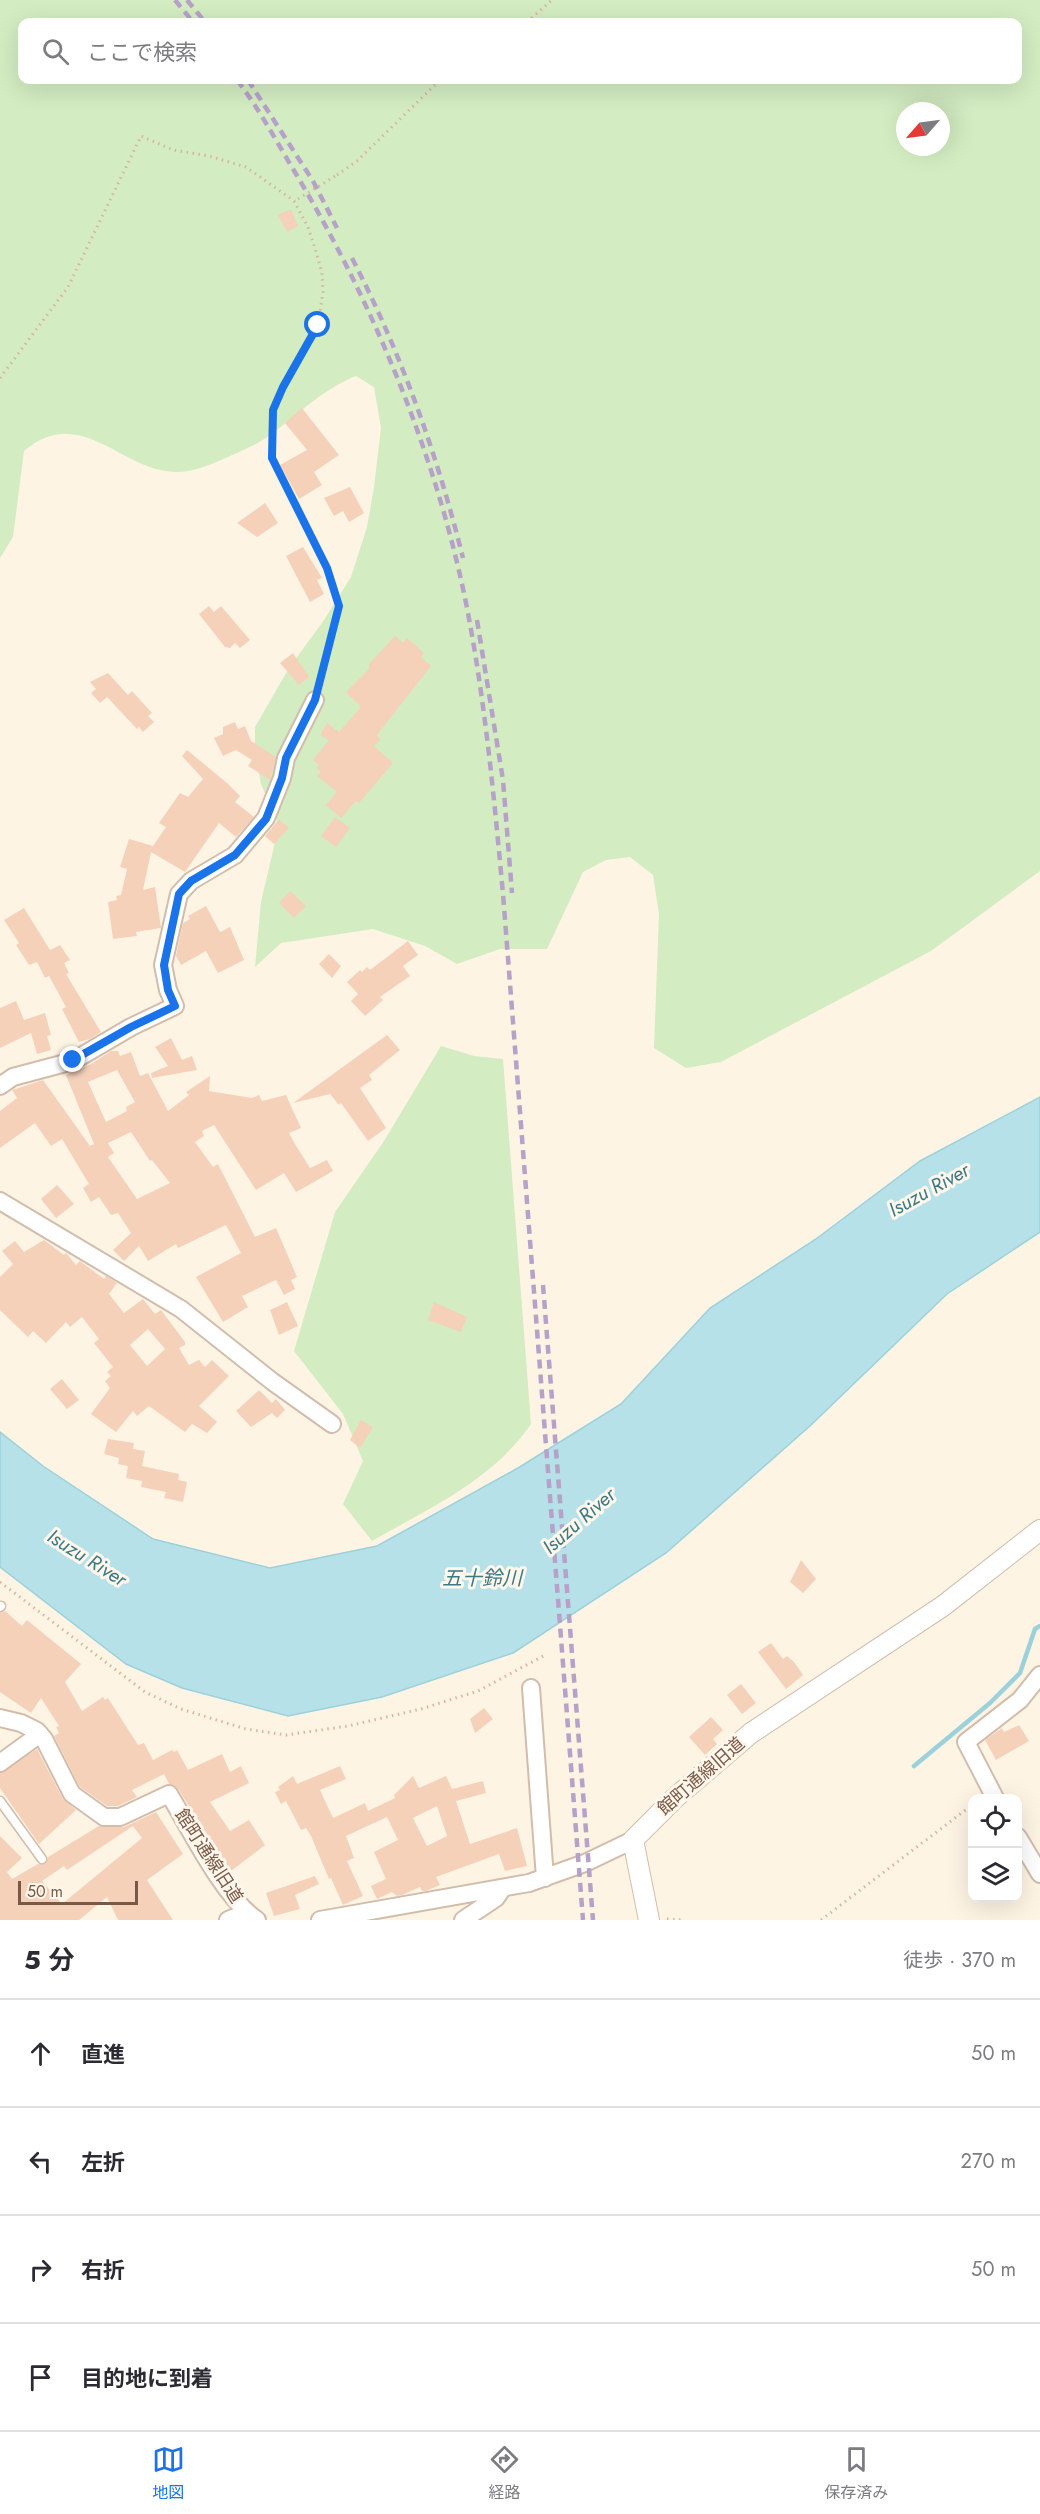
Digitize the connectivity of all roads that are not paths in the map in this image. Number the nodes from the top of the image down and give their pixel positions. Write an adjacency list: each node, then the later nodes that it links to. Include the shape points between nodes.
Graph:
1 (315, 700): 2 (street, via 286,758 266,819 235,855 191,881 179,894 164,965 175,1006 73,1060 13,1077)
2 (0, 1086)
3 (0, 1201): 4 (street, via 181,1309)
4 (332, 1424)
5 (1040, 1530): 13 (street, 館町通線旧道, via 943,1606 751,1733)
6 (1040, 1675): 11 (street, via 1029,1692 966,1742)
7 (531, 1688): 17 (street)
8 (0, 1718): 9 (street)
9 (40, 1734): 10 (street); 19 (street, 館町通線旧道, via 72,1794 104,1817 120,1817 169,1794 220,1878)
10 (0, 1763)
11 (993, 1794)
12 (0, 1801): 15 (lane)
13 (633, 1840): 17 (street, 館町通線旧道); 23 (street)
14 (1022, 1845): 16 (street)
15 (42, 1859)
16 (1040, 1874)
17 (544, 1878): 18 (street, 館町通線旧道)
18 (503, 1888): 21 (street, 館町通線旧道); 22 (street, via 496,1898)
19 (252, 1916): 20 (street)
20 (228, 1920)
21 (320, 1920)
22 (463, 1920)
23 (649, 1920)

